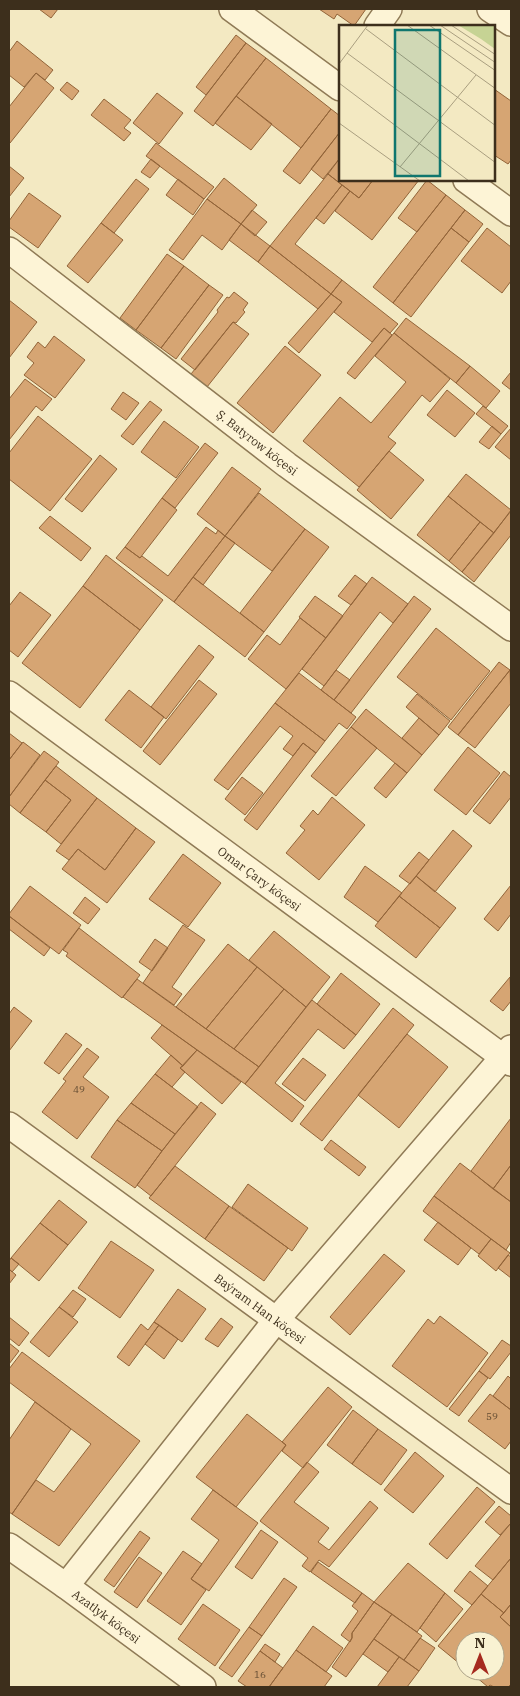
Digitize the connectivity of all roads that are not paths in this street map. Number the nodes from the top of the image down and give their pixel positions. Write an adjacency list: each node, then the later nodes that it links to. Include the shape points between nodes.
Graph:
1 (232, 9): 6 (street)
2 (389, 9): 5 (street)
3 (490, 9): 4 (street)
4 (511, 23)
5 (378, 25)
6 (339, 84)
7 (467, 181): 8 (street)
8 (511, 213)
9 (9, 250): 10 (street, Ş. Batyrow köçesi, via 286,465)
10 (511, 628)
11 (9, 694): 12 (street, Omar Çary köçesi)
12 (509, 1056): 14 (street)
13 (9, 1125): 14 (street, Baýram Han köçesi)
14 (277, 1319): 15 (street, Baýram Han köçesi); 17 (street)
15 (511, 1491)
16 (9, 1546): 17 (street, Azatlyk köçesi)
17 (66, 1586): 18 (street, Azatlyk köçesi)
18 (203, 1687)

